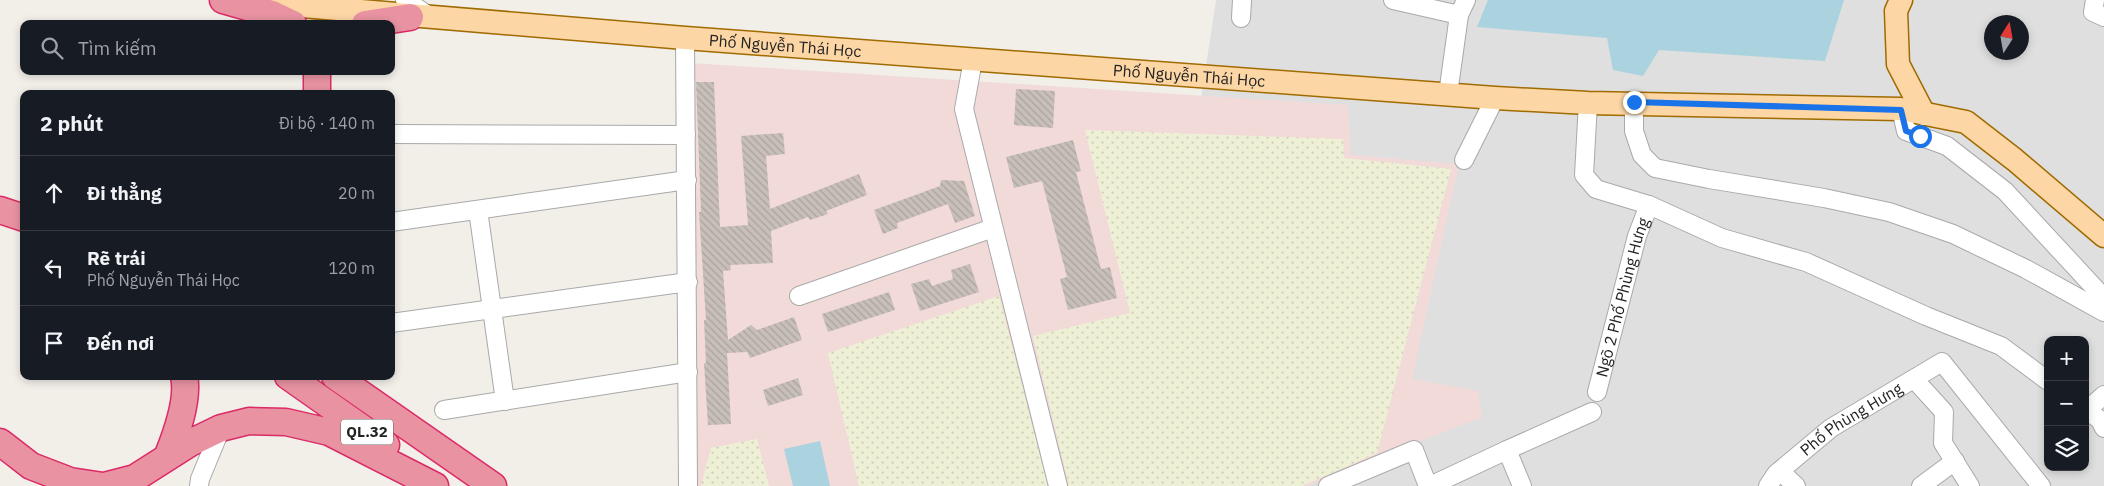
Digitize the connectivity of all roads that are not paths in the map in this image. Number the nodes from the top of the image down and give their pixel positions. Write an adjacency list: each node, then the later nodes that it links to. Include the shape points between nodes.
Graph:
1 (223, 0): 11 (highway)
2 (232, 0): 8 (main road, Phố Nguyễn Thái Học)
3 (1242, 0): 10 (street)
4 (1393, 0): 7 (street)
5 (1901, 0): 22 (main road, via 1896,11 1898,64)
6 (2095, 0): 9 (street, via 2093,12)
7 (1463, 7): 17 (street)
8 (416, 12): 12 (highway); 13 (main road, Phố Nguyễn Thái Học)
9 (2104, 17)
10 (1240, 18)
11 (285, 20)
12 (382, 20)
13 (685, 38): 14 (main road, Phố Nguyễn Thái Học); 24 (street)
14 (973, 60): 17 (main road, Phố Nguyễn Thái Học); 30 (street, via 964,109)
15 (317, 75): 16 (highway)
16 (317, 90)
17 (1448, 94): 18 (main road, Phố Nguyễn Thái Học)
18 (1495, 98): 20 (main road, Phố Nguyễn Thái Học); 25 (street)
19 (1634, 102): 20 (main road, Phố Nguyễn Thái Học); 21 (main road, Phố Nguyễn Thái Học); 36 (street, via 1634,131 1639,147 1655,168 1889,212 1952,234 2026,269)
20 (1588, 103): 27 (street, via 1584,175 1596,189)
21 (1901, 110): 22 (main road, Phố Nguyễn Thái Học); 34 (street, via 1906,131 1947,146 2005,191)
22 (1924, 114): 31 (main road, Phố Nguyễn Thái Học, via 1966,122)
23 (395, 134): 24 (street)
24 (686, 135): 26 (street)
25 (1464, 160)
26 (687, 180): 28 (street); 32 (street)
27 (1649, 205): 39 (street, via 1722,238 1806,262 2001,346); 45 (street, Ngõ 2 Phố Phùng Hưng, via 1637,236)
28 (478, 210): 29 (street); 35 (street)
29 (395, 221)
30 (993, 228): 33 (street); 66 (street)
31 (2104, 236)
32 (688, 282): 35 (street); 38 (street)
33 (798, 296)
34 (2104, 298)
35 (492, 308): 37 (street); 47 (street)
36 (2104, 312)
37 (395, 322)
38 (688, 372): 47 (street); 65 (street)
39 (2044, 378)
40 (1914, 379): 58 (street, via 1944,412 1943,442); 59 (street, Phố Phùng Hưng, via 1831,428); 74 (street, Phố Phùng Hưng, via 1942,362)
41 (184, 380): 57 (highway, via 177,431)
42 (294, 380): 63 (highway, QL.32)
43 (341, 380): 55 (highway, QL.32)
44 (362, 380): 55 (highway)
45 (1597, 392)
46 (2104, 395): 48 (street)
47 (505, 400): 49 (street)
48 (2089, 408)
49 (444, 410)
50 (1592, 412): 56 (street)
51 (2089, 412): 53 (street, via 2100,420)
52 (221, 428): 57 (highway); 61 (street); 62 (highway, via 249,421 286,422 329,432)
53 (2104, 428)
54 (0, 442): 60 (highway, via 31,466 70,482)
55 (429, 444): 64 (highway, QL.32)
56 (1507, 450): 68 (street); 69 (street)
57 (168, 455): 60 (highway, via 135,478)
58 (1955, 461): 72 (street); 73 (street)
59 (1780, 470): 70 (street, Phố Phùng Hưng); 71 (street)
60 (110, 485)
61 (199, 486)
62 (435, 486)
63 (445, 486)
64 (492, 486)
65 (688, 486)
66 (1058, 486)
67 (1328, 486): 68 (street, via 1414,450)
68 (1429, 486)
69 (1522, 486)
70 (1768, 486)
71 (1796, 486)
72 (1921, 486)
73 (1970, 486)
74 (2041, 486)

